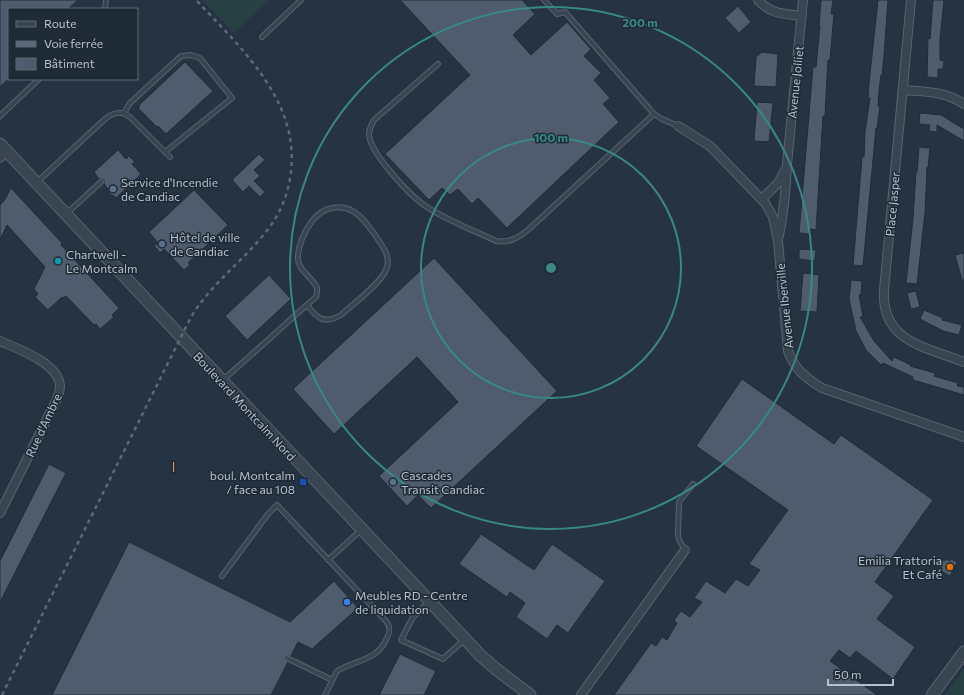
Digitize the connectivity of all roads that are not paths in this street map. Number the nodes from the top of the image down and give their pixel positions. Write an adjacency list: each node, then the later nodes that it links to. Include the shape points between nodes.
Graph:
1 (301, 0): 7 (lane)
2 (544, 0): 13 (lane, via 557,14 565,12)
3 (758, 0): 6 (street, via 774,12)
4 (803, 0): 6 (street, Avenue Jolliet)
5 (911, 0): 10 (street, Place Jasper)
6 (802, 16): 19 (street, Avenue Jolliet)
7 (262, 37)
8 (438, 64): 13 (lane, via 374,120 369,133 370,142 380,158 427,208 496,241 518,238)
9 (38, 80): 14 (lane)
10 (902, 90): 11 (street, via 945,94); 27 (street, Place Jasper, via 884,296 885,309 891,325 903,337)
11 (964, 104)
12 (124, 113): 17 (lane); 17 (lane, via 133,100 181,56 191,55 200,58 232,98); 21 (lane, via 113,113 105,119)
13 (654, 114): 15 (lane)
14 (0, 116)
15 (678, 126): 22 (street, Avenue Iberville, via 710,146)
16 (2, 151): 21 (street, Boulevard Montcalm Nord)
17 (165, 152): 18 (lane)
18 (170, 157)
19 (787, 164): 22 (street, Avenue Jolliet, via 780,180); 24 (street, Avenue Jolliet)
20 (101, 182): 23 (lane)
21 (36, 183): 23 (street, Boulevard Montcalm Nord)
22 (762, 199): 24 (street, Avenue Iberville, via 772,217)
23 (66, 214): 28 (street, Boulevard Montcalm Nord)
24 (778, 241): 29 (street, Avenue Iberville, via 787,344 798,370 822,388)
25 (307, 305): 25 (lane, via 316,297 317,288 295,261 302,238 315,217 327,210 339,207 357,213 386,251 386,270 381,278 336,318 318,318); 28 (lane)
26 (0, 341): 31 (street, Rue d'Ambre, via 50,368 57,376 60,388 56,401)
27 (964, 362)
28 (222, 381): 32 (street, Boulevard Montcalm Nord)
29 (964, 437)
30 (693, 484): 33 (lane, via 680,502 678,534)
31 (0, 513)
32 (361, 530): 34 (lane); 36 (street, Boulevard Montcalm Nord)
33 (685, 550): 43 (street)
34 (328, 560): 35 (lane, via 277,505); 40 (lane, via 386,621 390,629 379,652 338,670)
35 (222, 576)
36 (429, 601): 37 (street, Boulevard Montcalm Nord); 37 (lane, via 413,617 401,640 443,659)
37 (465, 639): 42 (street, Boulevard Montcalm Nord, via 487,662)
38 (964, 652): 44 (street)
39 (289, 659): 40 (lane)
40 (332, 680): 41 (lane)
41 (325, 695)
42 (530, 695)
43 (581, 695)
44 (932, 695)

